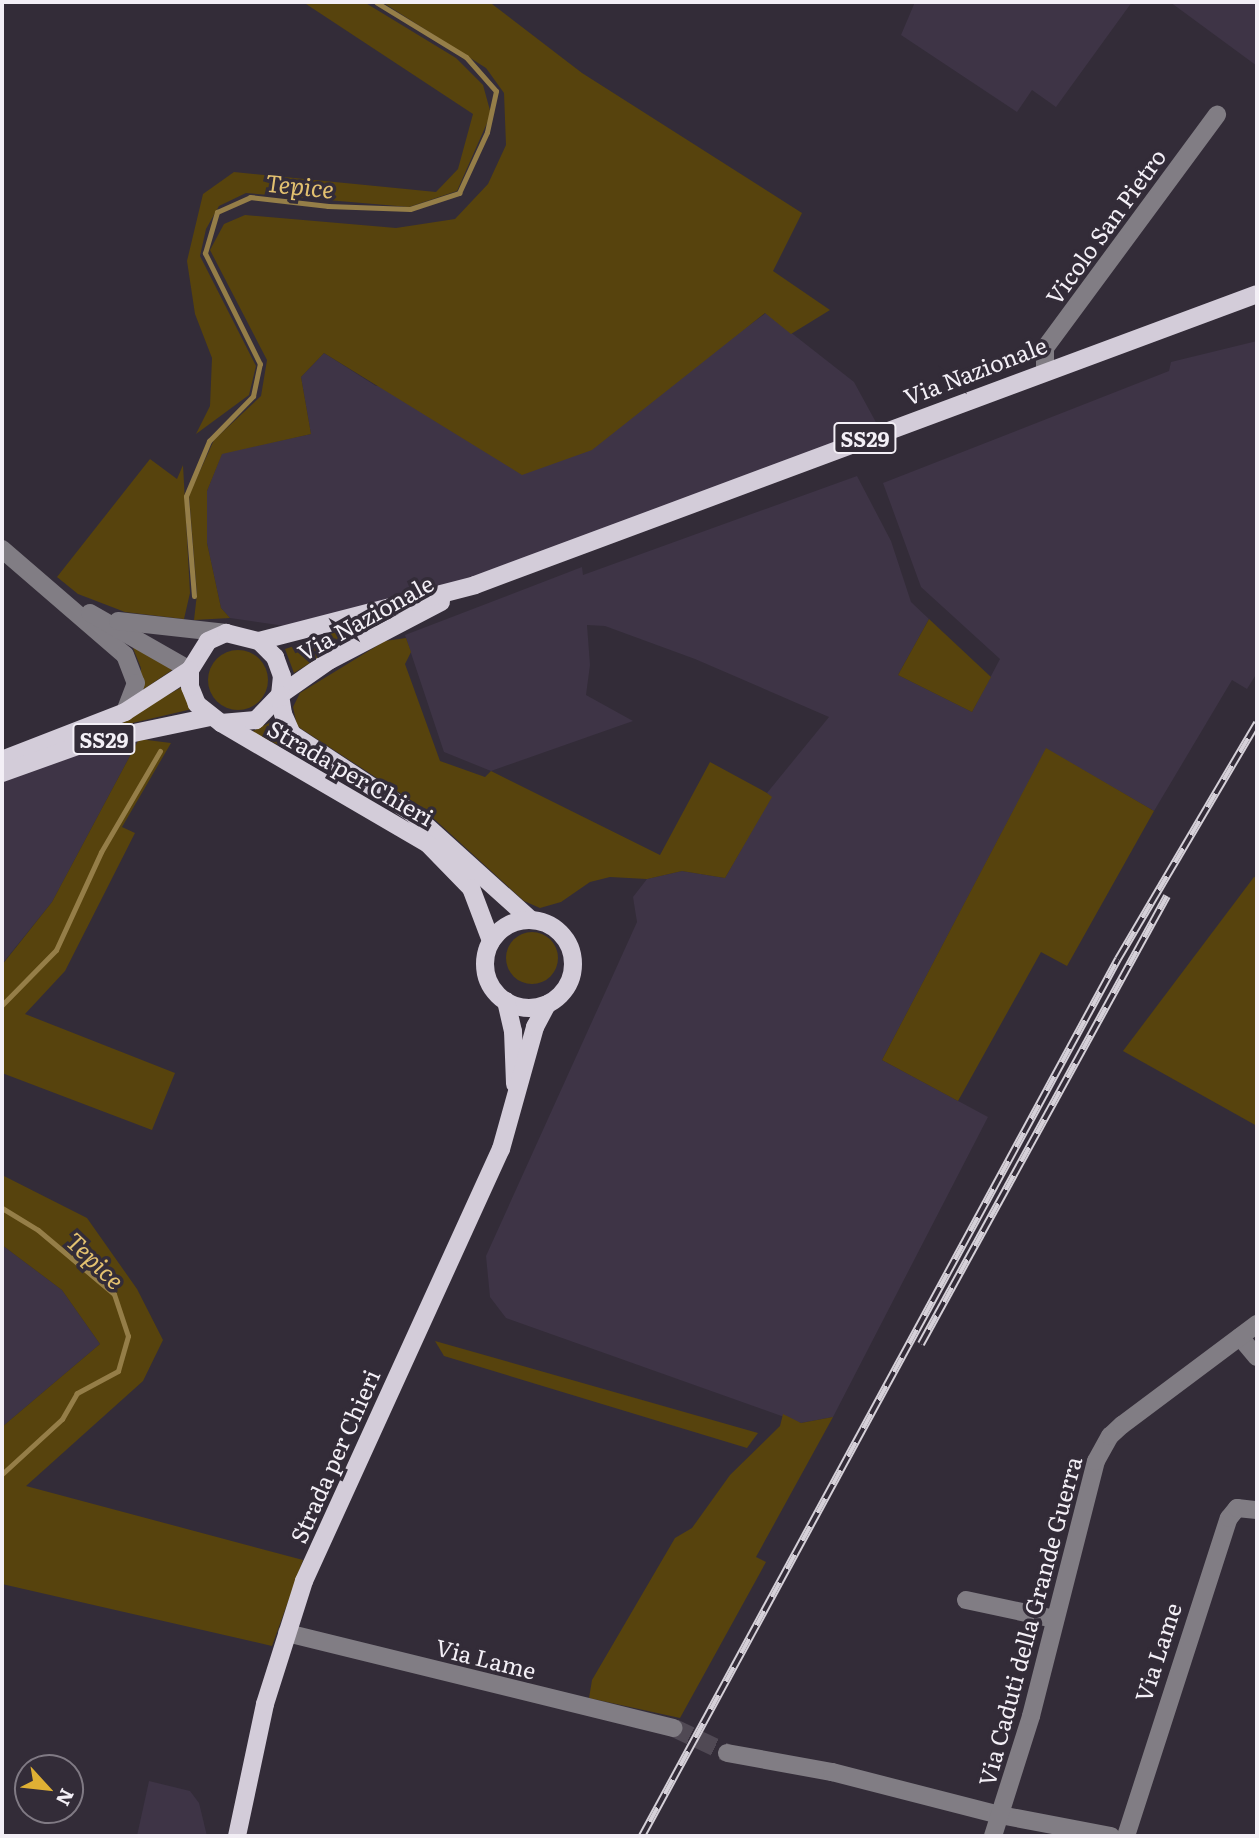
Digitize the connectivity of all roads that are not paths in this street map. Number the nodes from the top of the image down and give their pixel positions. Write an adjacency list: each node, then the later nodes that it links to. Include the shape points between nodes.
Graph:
1 (1217, 115): 3 (street, Vicolo San Pietro, via 1045,348)
2 (1257, 295): 3 (main road, Via Nazionale / SS29)
3 (1045, 370): 5 (main road, Via Nazionale / SS29)
4 (2, 549): 6 (street)
5 (475, 585): 9 (main road, Via Nazionale / SS29); 11 (main road, Via Nazionale / SS29, via 330,660)
6 (66, 600): 7 (street); 12 (street, via 132,663 136,683)
7 (103, 619): 8 (street); 10 (street)
8 (226, 633): 9 (main road, Via Nazionale); 10 (main road, via 208,641)
9 (259, 641): 11 (main road, Via Nazionale, via 275,657 282,676)
10 (190, 670): 12 (main road, SS29); 13 (main road, via 197,704)
11 (280, 695): 13 (main road, Via Nazionale, via 256,720); 16 (main road, Strada per Chieri, via 292,734 412,813)
12 (125, 712): 14 (main road, SS29)
13 (216, 720): 15 (main road, SS29, via 86,743); 17 (main road, Strada per Chieri, via 428,844 471,888)
14 (2, 760)
15 (2, 773)
16 (531, 920): 17 (main road, via 508,925); 19 (main road, via 560,932 571,953 566,988)
17 (491, 941): 18 (main road, via 485,967 492,986)
18 (506, 1001): 19 (main road, via 526,1007); 20 (main road, Strada per Chieri, via 513,1031)
19 (547, 1004): 20 (main road, Strada per Chieri, via 535,1027)
20 (514, 1108): 27 (main road, Strada per Chieri, via 478,1201 332,1517)
21 (1257, 1325): 22 (street, Via Caduti della Grande Guerra)
22 (1240, 1337): 23 (street); 26 (street, Via Caduti della Grande Guerra, via 1110,1436 1096,1461)
23 (1257, 1357)
24 (1257, 1510): 35 (street, Via Lame, via 1237,1508 1229,1518)
25 (966, 1600): 26 (street)
26 (1055, 1619): 30 (street, Via Caduti della Grande Guerra)
27 (286, 1633): 28 (street, Via Lame); 32 (main road, Strada per Chieri, via 265,1704)
28 (674, 1728)
29 (727, 1753): 30 (street, via 832,1772)
30 (1000, 1815): 31 (street); 33 (street, Via Caduti della Grande Guerra)
31 (1079, 1833): 34 (street)
32 (237, 1836)
33 (993, 1836)
34 (1111, 1836)
35 (1126, 1836)

